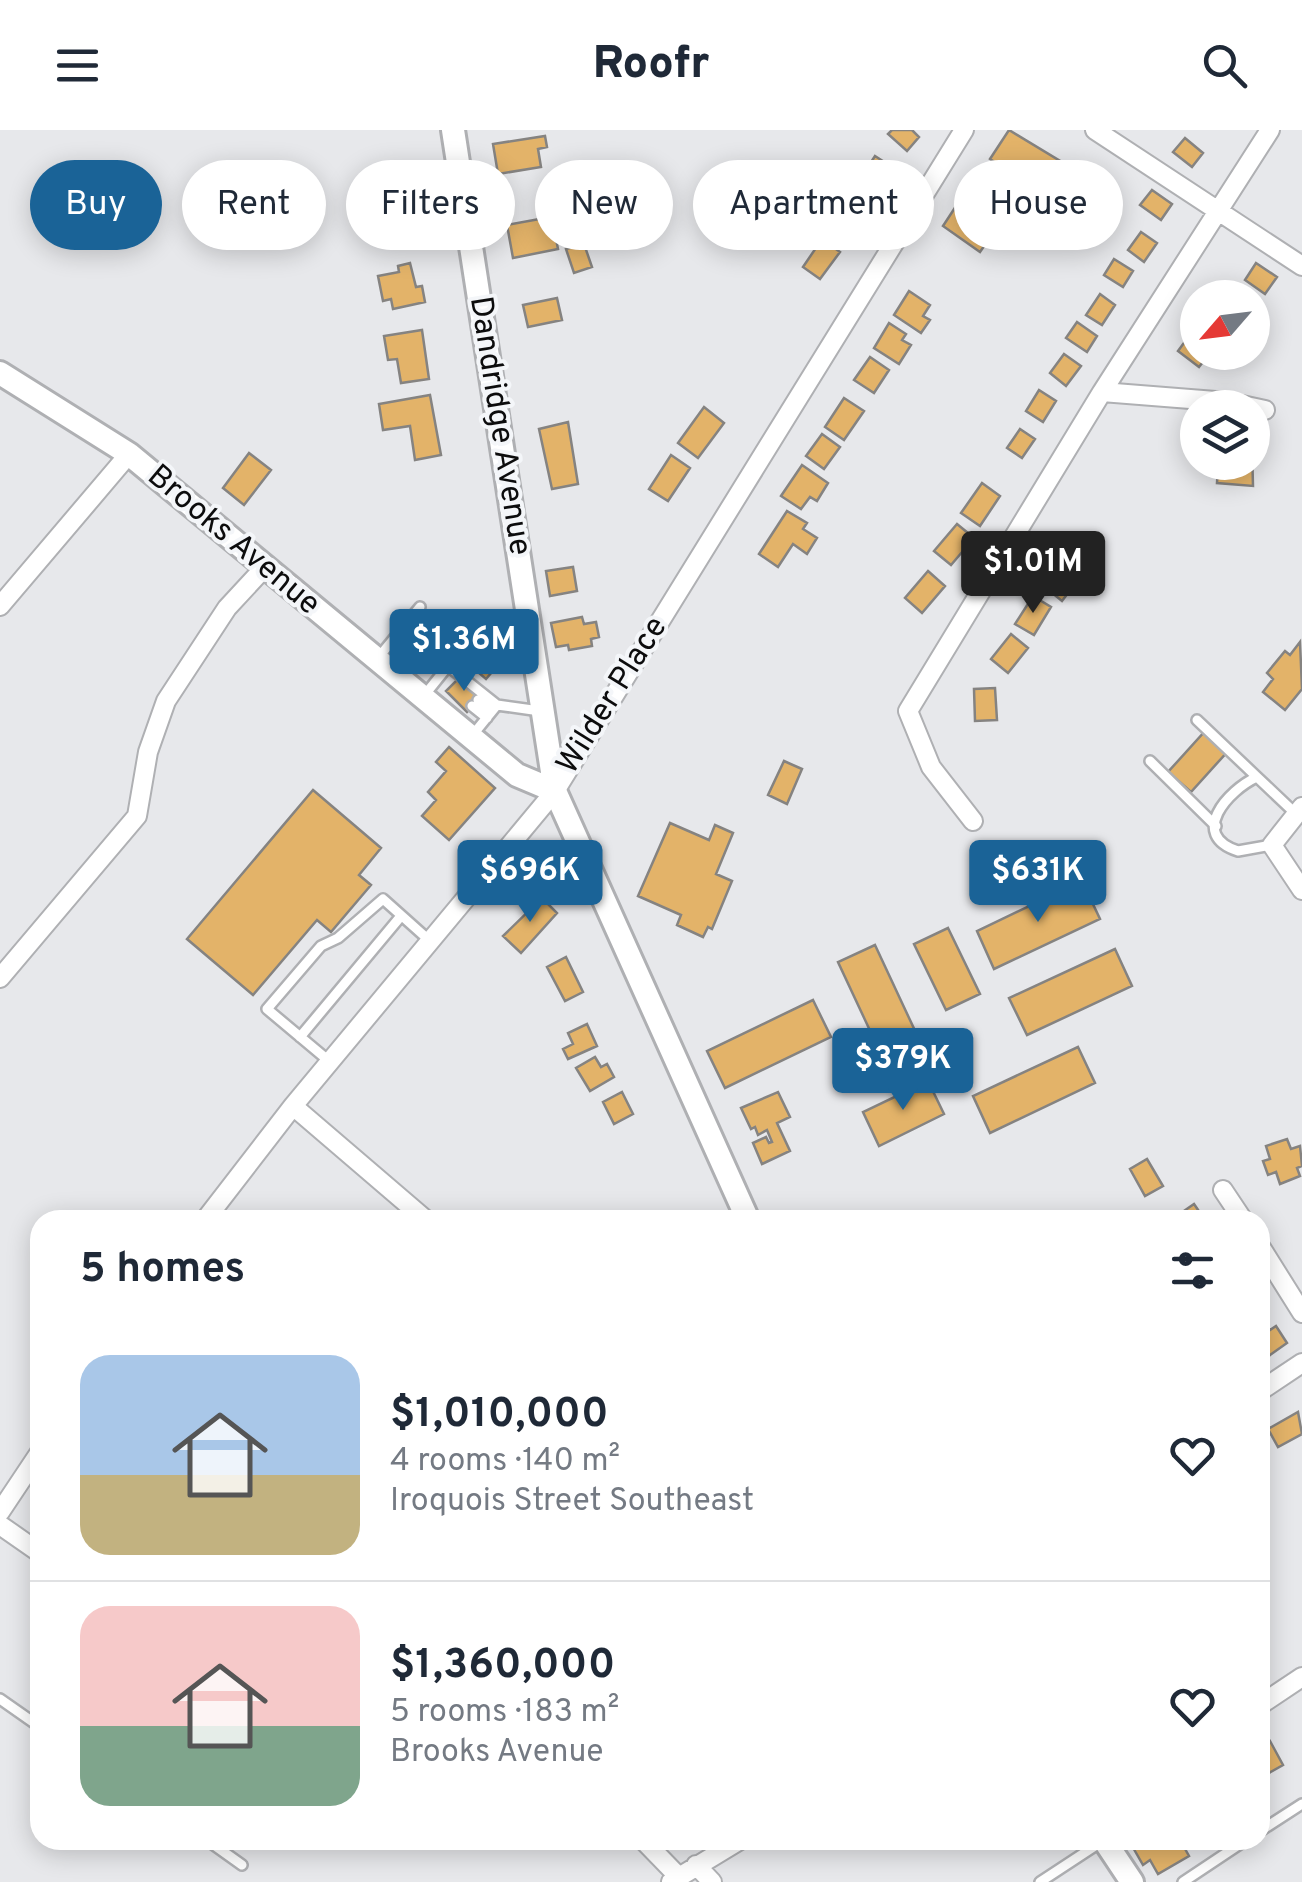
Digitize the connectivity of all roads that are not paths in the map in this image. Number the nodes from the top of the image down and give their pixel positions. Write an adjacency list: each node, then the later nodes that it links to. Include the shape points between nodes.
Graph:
1 (453, 130): 18 (street, Dandridge Avenue)
2 (964, 130): 24 (street, Wilder Place)
3 (1094, 130): 5 (street)
4 (1270, 130): 5 (street)
5 (1220, 210): 6 (street); 8 (street)
6 (1302, 266)
7 (0, 374): 10 (street, Brooks Avenue)
8 (1102, 392): 9 (street); 26 (street, via 908,711 931,767)
9 (1180, 398)
10 (129, 454): 11 (street, Brooks Avenue); 12 (street)
11 (264, 568): 14 (street, Brooks Avenue); 32 (street, via 227,608 166,701 137,816)
12 (0, 606)
13 (420, 607): 14 (lane)
14 (377, 660): 15 (street, Brooks Avenue)
15 (435, 683): 16 (lane); 19 (lane, via 448,666); 21 (street, Brooks Avenue)
16 (452, 685)
17 (475, 703): 19 (lane)
18 (543, 711): 19 (lane); 24 (street, Dandridge Avenue)
19 (492, 712): 21 (lane)
20 (1198, 720): 23 (lane)
21 (471, 737): 24 (street, Brooks Avenue, via 518,775)
22 (1150, 762): 27 (lane)
23 (1258, 777): 25 (lane); 27 (lane, via 1229,793)
24 (555, 790): 31 (street, Wilder Place); 39 (street, Dandridge Avenue)
25 (1299, 810): 28 (street)
26 (973, 821)
27 (1216, 826): 28 (lane, via 1221,841 1238,851)
28 (1272, 845): 29 (street)
29 (1302, 890)
30 (402, 916): 31 (lane); 33 (lane); 33 (lane, via 383,898 321,946 267,1010)
31 (430, 941): 34 (street, Wilder Place)
32 (0, 978)
33 (300, 1037): 34 (lane)
34 (329, 1061): 35 (street, Wilder Place)
35 (293, 1106): 37 (street, Wilder Place); 38 (street)
36 (1224, 1190): 40 (street)
37 (213, 1210)
38 (414, 1210)
39 (744, 1210)
40 (1237, 1210)
41 (1270, 1262): 42 (street)
42 (1302, 1314)
43 (1302, 1363): 44 (street)
44 (1270, 1384)
45 (30, 1468): 46 (street)
46 (0, 1514): 47 (street)
47 (30, 1542)
48 (1302, 1677): 49 (street)
49 (1270, 1697)
50 (0, 1699): 51 (lane)
51 (30, 1720)
52 (1302, 1804): 53 (lane)
53 (1270, 1825)
54 (222, 1850): 60 (lane)
55 (651, 1850): 62 (street)
56 (722, 1850): 61 (street)
57 (1089, 1850): 64 (lane)
58 (1111, 1850): 65 (street)
59 (1231, 1850): 66 (lane)
60 (242, 1864)
61 (696, 1865): 62 (street); 63 (street)
62 (674, 1879)
63 (712, 1882)
64 (1040, 1882)
65 (1132, 1882)
66 (1183, 1882)

